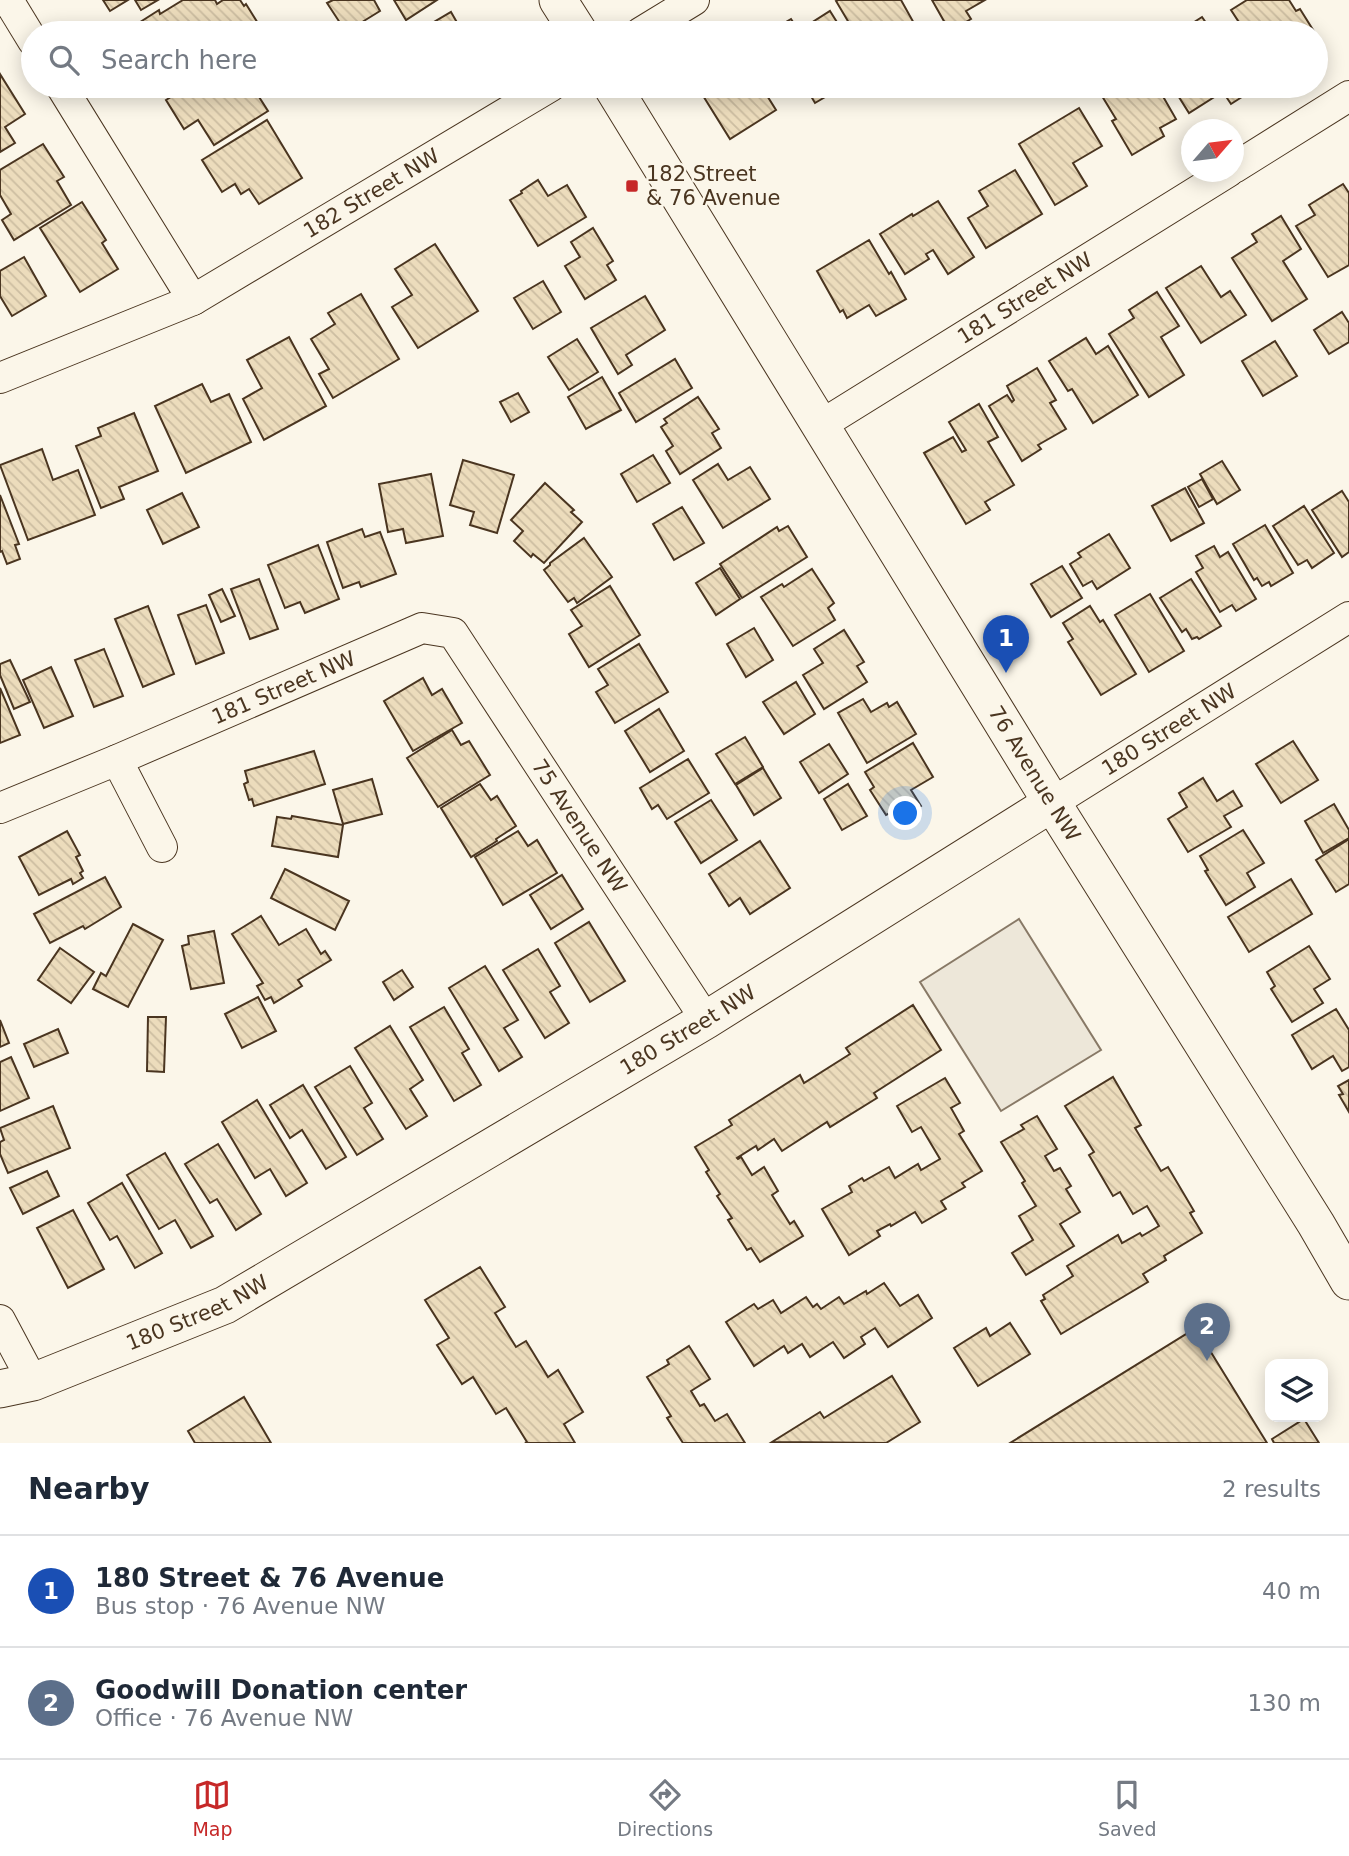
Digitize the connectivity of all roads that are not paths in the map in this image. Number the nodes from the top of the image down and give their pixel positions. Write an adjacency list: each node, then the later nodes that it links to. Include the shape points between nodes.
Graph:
1 (8, 0): 4 (street)
2 (558, 0): 5 (street)
3 (694, 0): 6 (street)
4 (21, 21)
5 (571, 21)
6 (660, 21)
7 (1349, 96): 11 (street)
8 (68, 98): 13 (street)
9 (531, 98): 13 (street, 182 Street NW)
10 (619, 98): 15 (street, 76 Avenue NW)
11 (1244, 162)
12 (1212, 182): 15 (street, 181 Street NW)
13 (193, 300): 14 (street, 182 Street NW)
14 (0, 378)
15 (821, 425): 19 (street, 76 Avenue NW)
16 (1349, 617): 19 (street, 180 Street NW)
17 (453, 633): 18 (street, 181 Street NW, via 422,628); 22 (street, 75 Avenue NW)
18 (117, 760): 20 (street, 181 Street NW); 21 (street)
19 (1052, 803): 22 (street, 180 Street NW); 23 (street, 76 Avenue NW)
20 (0, 808)
21 (162, 847)
22 (706, 1020): 25 (street, 180 Street NW, via 225,1305)
23 (1349, 1281)
24 (0, 1320): 25 (street)
25 (17, 1386)

